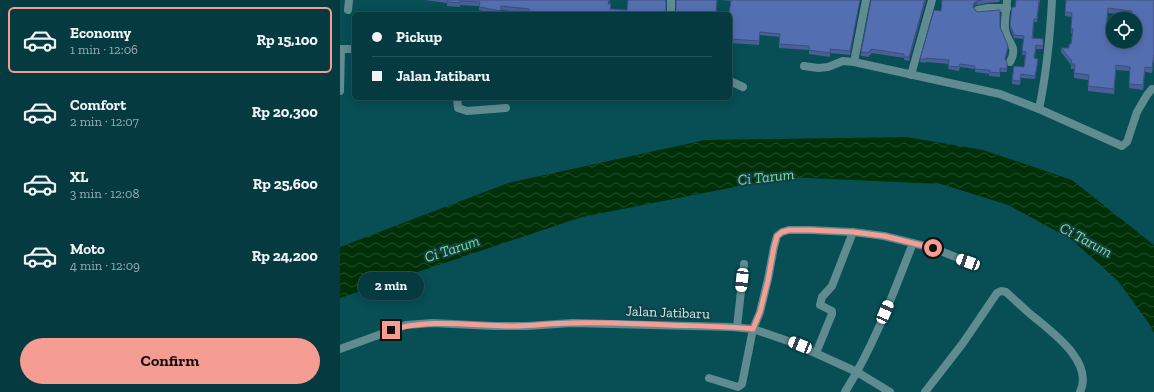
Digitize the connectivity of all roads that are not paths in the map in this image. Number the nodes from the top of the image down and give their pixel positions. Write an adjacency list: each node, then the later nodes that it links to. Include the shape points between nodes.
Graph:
1 (349, 0): 7 (street)
2 (671, 0): 9 (street)
3 (866, 0): 12 (street)
4 (932, 0): 15 (street)
5 (1052, 0): 22 (street, via 1046,74)
6 (1007, 4): 8 (street); 13 (street, via 1005,31 1014,47)
7 (348, 10)
8 (978, 10)
9 (671, 12)
10 (341, 49): 11 (street); 19 (street)
11 (352, 49)
12 (854, 62): 14 (street, via 843,61 818,68); 15 (street)
13 (1010, 62)
14 (804, 66)
15 (911, 75): 22 (street, via 1000,94)
16 (732, 82): 17 (street)
17 (743, 87)
18 (1153, 88): 22 (street, via 1137,112 1127,142 1122,146)
19 (340, 91)
20 (457, 100): 21 (street, via 458,108 467,111)
21 (506, 108)
22 (1039, 109)
23 (853, 232): 24 (street); 28 (street, via 789,230 777,236 760,312); 30 (street, via 832,286 820,302 820,305 832,311 832,314)
24 (913, 243): 25 (street); 31 (street)
25 (968, 262)
26 (744, 264): 27 (street)
27 (737, 327): 28 (street, Jalan Jatibaru); 29 (street, Jalan Jatibaru, via 614,323 494,326 432,323 406,325)
28 (753, 329): 30 (street, Jalan Jatibaru); 32 (street, via 741,386)
29 (340, 349)
30 (816, 353): 31 (street, Jalan Jatibaru)
31 (858, 372): 33 (street); 34 (street, Jalan Jatibaru)
32 (709, 378)
33 (845, 392)
34 (890, 392)
35 (925, 392): 36 (street, via 1001,291 1006,292 1058,337 1076,358 1083,380)
36 (1080, 392)

